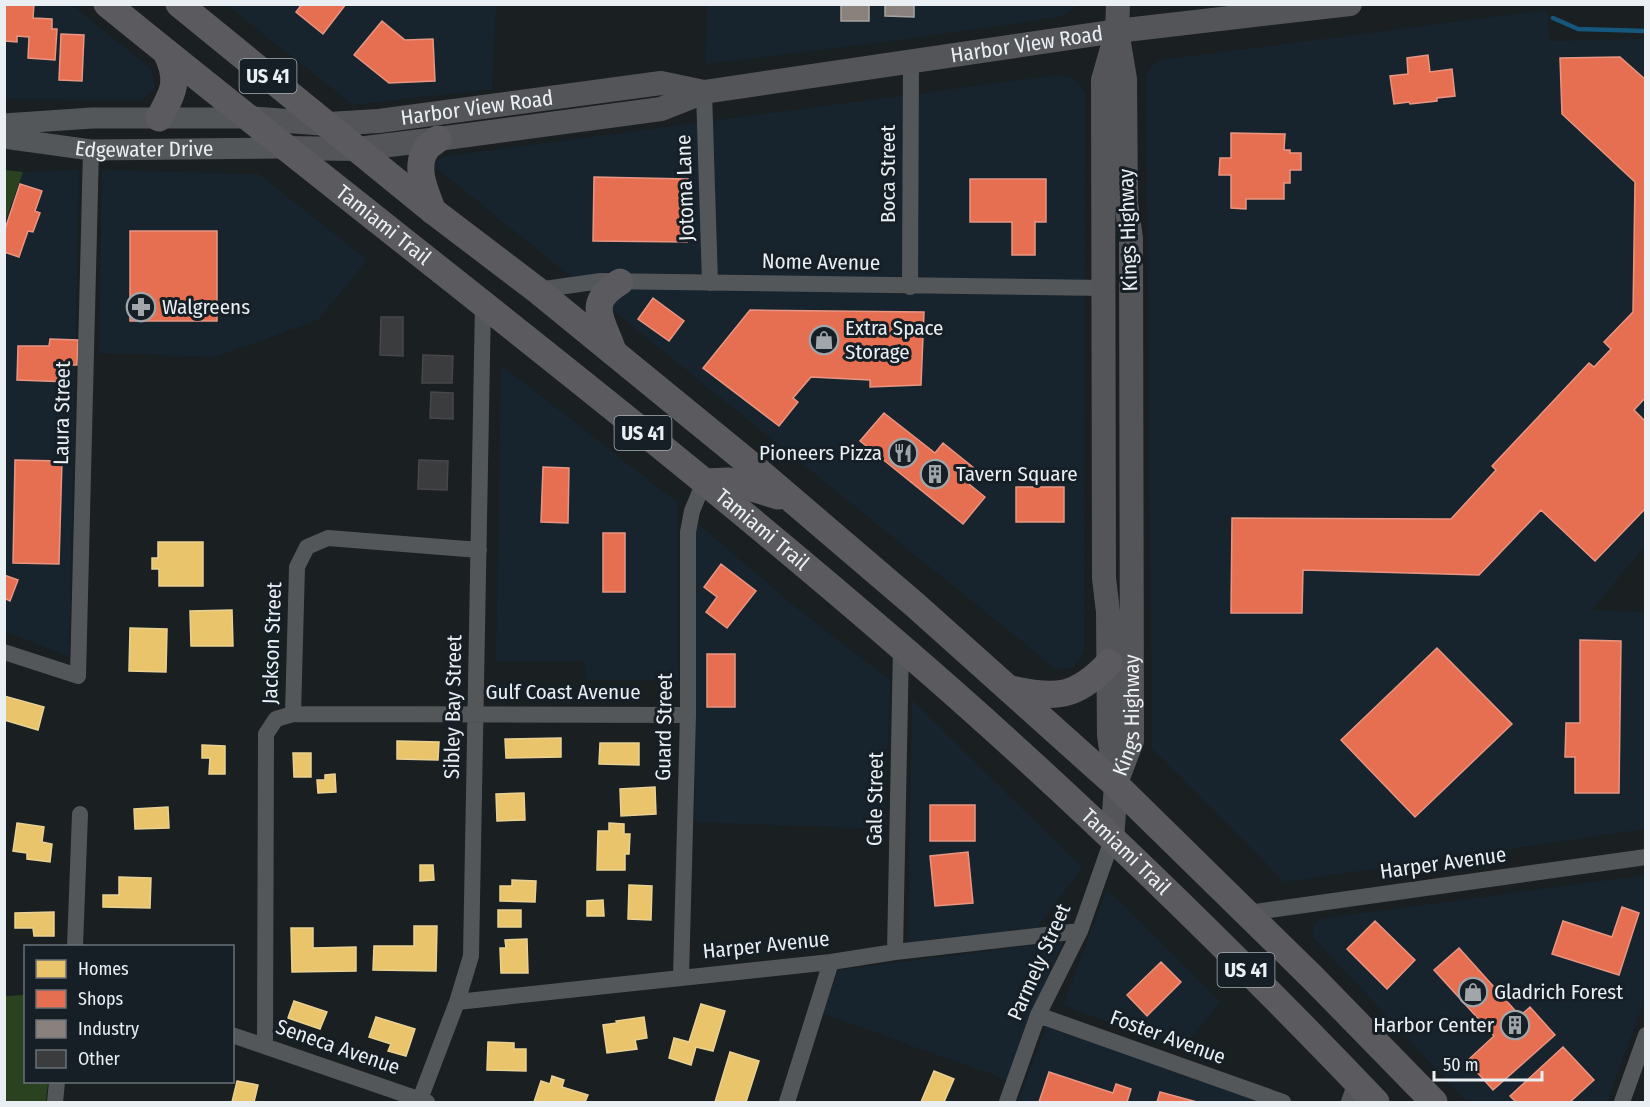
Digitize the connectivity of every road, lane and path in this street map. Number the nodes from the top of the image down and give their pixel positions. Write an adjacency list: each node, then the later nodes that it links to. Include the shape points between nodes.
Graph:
1 (107, 4): 6 (main road, Tamiami Trail / US 41)
2 (179, 4): 12 (main road, Tamiami Trail / US 41)
3 (1118, 4): 5 (main road, Kings Highway)
4 (1350, 4): 5 (main road, Harbor View Road)
5 (1117, 31): 7 (main road, Harbor View Road); 22 (main road, Kings Highway, via 1103,80); 29 (main road, Kings Highway, via 1125,79 1126,202 1131,239)
6 (165, 52): 9 (main road, via 173,67 175,84); 10 (main road, Tamiami Trail / US 41)
7 (911, 62): 8 (main road, Harbor View Road); 21 (street, Boca Street)
8 (704, 93): 12 (main road, Harbor View Road, via 661,83 379,121); 14 (main road, Harbor View Road, via 661,109); 20 (street, Jotoma Lane)
9 (159, 118): 10 (street, Edgewater Drive); 11 (street, Edgewater Drive)
10 (247, 118): 12 (main road, Harbor View Road); 15 (main road, Tamiami Trail / US 41)
11 (4, 124)
12 (328, 124): 16 (main road, Tamiami Trail / US 41)
13 (4, 138): 17 (street, Edgewater Drive)
14 (438, 139): 16 (main road, Harbor View Road); 18 (main road, via 426,149 421,164)
15 (284, 148): 16 (main road, Harbor View Road); 17 (street, Edgewater Drive); 24 (main road, Tamiami Trail / US 41)
16 (357, 149): 18 (main road, Tamiami Trail / US 41)
17 (91, 150): 32 (street, Laura Street, via 78,676)
18 (433, 211): 23 (main road, Tamiami Trail / US 41)
19 (620, 282): 20 (street, Nome Avenue); 23 (street, Nome Avenue); 25 (main road, via 606,290 599,301)
20 (710, 283): 21 (street, Nome Avenue)
21 (910, 287): 22 (street, Nome Avenue)
22 (1104, 288): 28 (main road, Kings Highway)
23 (537, 290): 25 (main road, Tamiami Trail / US 41)
24 (483, 303): 26 (main road, Tamiami Trail / US 41); 30 (street, Sibley Bay Street)
25 (613, 352): 27 (main road, Tamiami Trail / US 41)
26 (704, 482): 27 (main road, via 729,481); 31 (main road, Tamiami Trail / US 41); 37 (street, Guard Street, via 688,532)
27 (793, 502): 34 (main road, Tamiami Trail / US 41)
28 (1104, 519): 29 (main road); 33 (main road, Kings Highway)
29 (1131, 519): 38 (main road, Kings Highway, via 1132,741)
30 (479, 550): 35 (street, Jackson Street, via 328,538 307,547 297,567); 36 (street, Sibley Bay Street)
31 (901, 646): 40 (main road, Tamiami Trail / US 41); 45 (street, Gale Street)
32 (4, 652)
33 (1109, 663): 34 (main road, via 1082,688 1064,693 1040,696); 38 (main road, Kings Highway, via 1109,735)
34 (1011, 689): 38 (main road, Tamiami Trail / US 41)
35 (294, 714): 36 (street, Gulf Coast Avenue); 52 (street, Jackson Street, via 276,719 266,734)
36 (475, 715): 37 (street, Gulf Coast Avenue); 48 (street, Sibley Bay Street, via 471,956)
37 (688, 715): 47 (street, Guard Street)
38 (1116, 785): 40 (main road); 42 (main road, Tamiami Trail / US 41)
39 (80, 814): 44 (street)
40 (1112, 840): 43 (street, Parmely Street); 54 (main road, Tamiami Trail / US 41, via 1282,1005)
41 (1646, 857): 42 (street, Harper Avenue)
42 (1248, 913): 61 (main road, Tamiami Trail / US 41)
43 (1080, 931): 45 (street, Harper Avenue); 49 (street, Parmely Street)
44 (75, 945)
45 (895, 952): 46 (street, Harper Avenue)
46 (831, 962): 47 (street, Harper Avenue); 57 (street)
47 (681, 976): 48 (street, Harper Avenue)
48 (457, 1002): 56 (street, Sibley Bay Street)
49 (1038, 1015): 58 (street, Parmely Street); 59 (street, Foster Avenue)
50 (1646, 1035): 62 (street)
51 (234, 1036): 52 (street, Seneca Avenue)
52 (265, 1046): 56 (street, Seneca Avenue)
53 (57, 1083): 55 (street)
54 (1353, 1092): 60 (main road, Tamiami Trail / US 41)
55 (56, 1102)
56 (422, 1102)
57 (787, 1102)
58 (1007, 1102)
59 (1283, 1102)
60 (1376, 1102)
61 (1434, 1102)
62 (1622, 1102)

